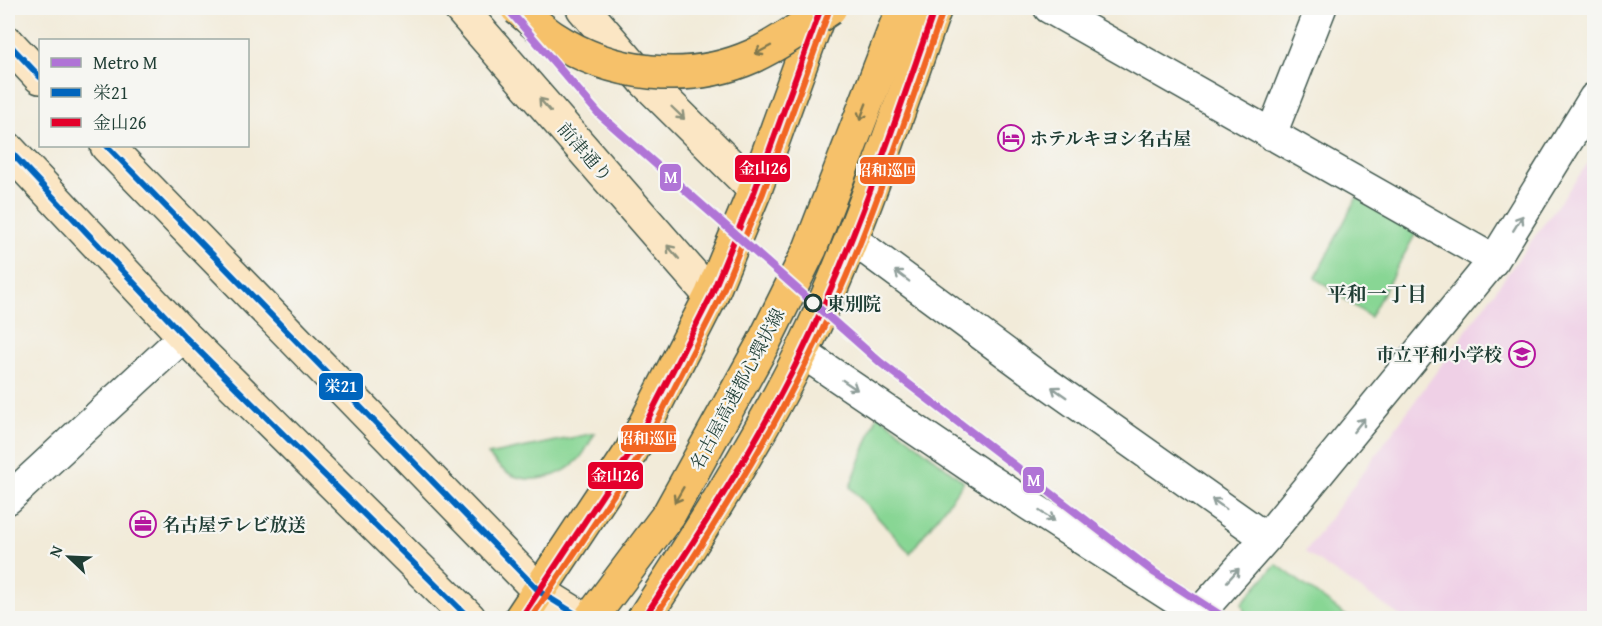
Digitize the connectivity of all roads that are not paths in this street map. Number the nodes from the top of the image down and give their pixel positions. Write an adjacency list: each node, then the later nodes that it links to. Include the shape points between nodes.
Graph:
1 (460, 8): 19 (street, 前津通り, one-way to 1)
2 (517, 8): 5 (main road, one-way to 2, bridge, via 752,56 712,69 671,74 632,71 592,58 552,37)
3 (583, 8): 16 (street, one-way to 16, via 646,82)
4 (821, 8): 16 (main road)
5 (830, 8)
6 (903, 8): 29 (main road, 名古屋高速都心環状線, one-way to 29, via 810,249 763,344 669,514)
7 (935, 8): 17 (main road)
8 (1049, 8): 13 (street)
9 (1321, 8): 13 (street)
10 (8, 43): 11 (street)
11 (39, 76)
12 (1594, 98): 18 (street, one-way to 12)
13 (1271, 135): 18 (street)
14 (107, 147): 24 (street)
15 (8, 149): 20 (street)
16 (755, 190): 19 (main road)
17 (852, 239): 21 (main road); 23 (street, one-way to 17)
18 (1494, 260): 23 (street, one-way to 18)
19 (711, 296): 24 (main road, via 631,452)
20 (184, 336): 22 (street); 26 (street)
21 (801, 352): 25 (street, one-way to 25); 30 (main road, via 716,507)
22 (8, 499)
23 (1266, 538): 25 (street, one-way to 23)
24 (540, 592): 27 (main road); 28 (street)
25 (1199, 617)
26 (469, 618)
27 (521, 618)
28 (582, 618)
29 (591, 618)
30 (644, 618)

